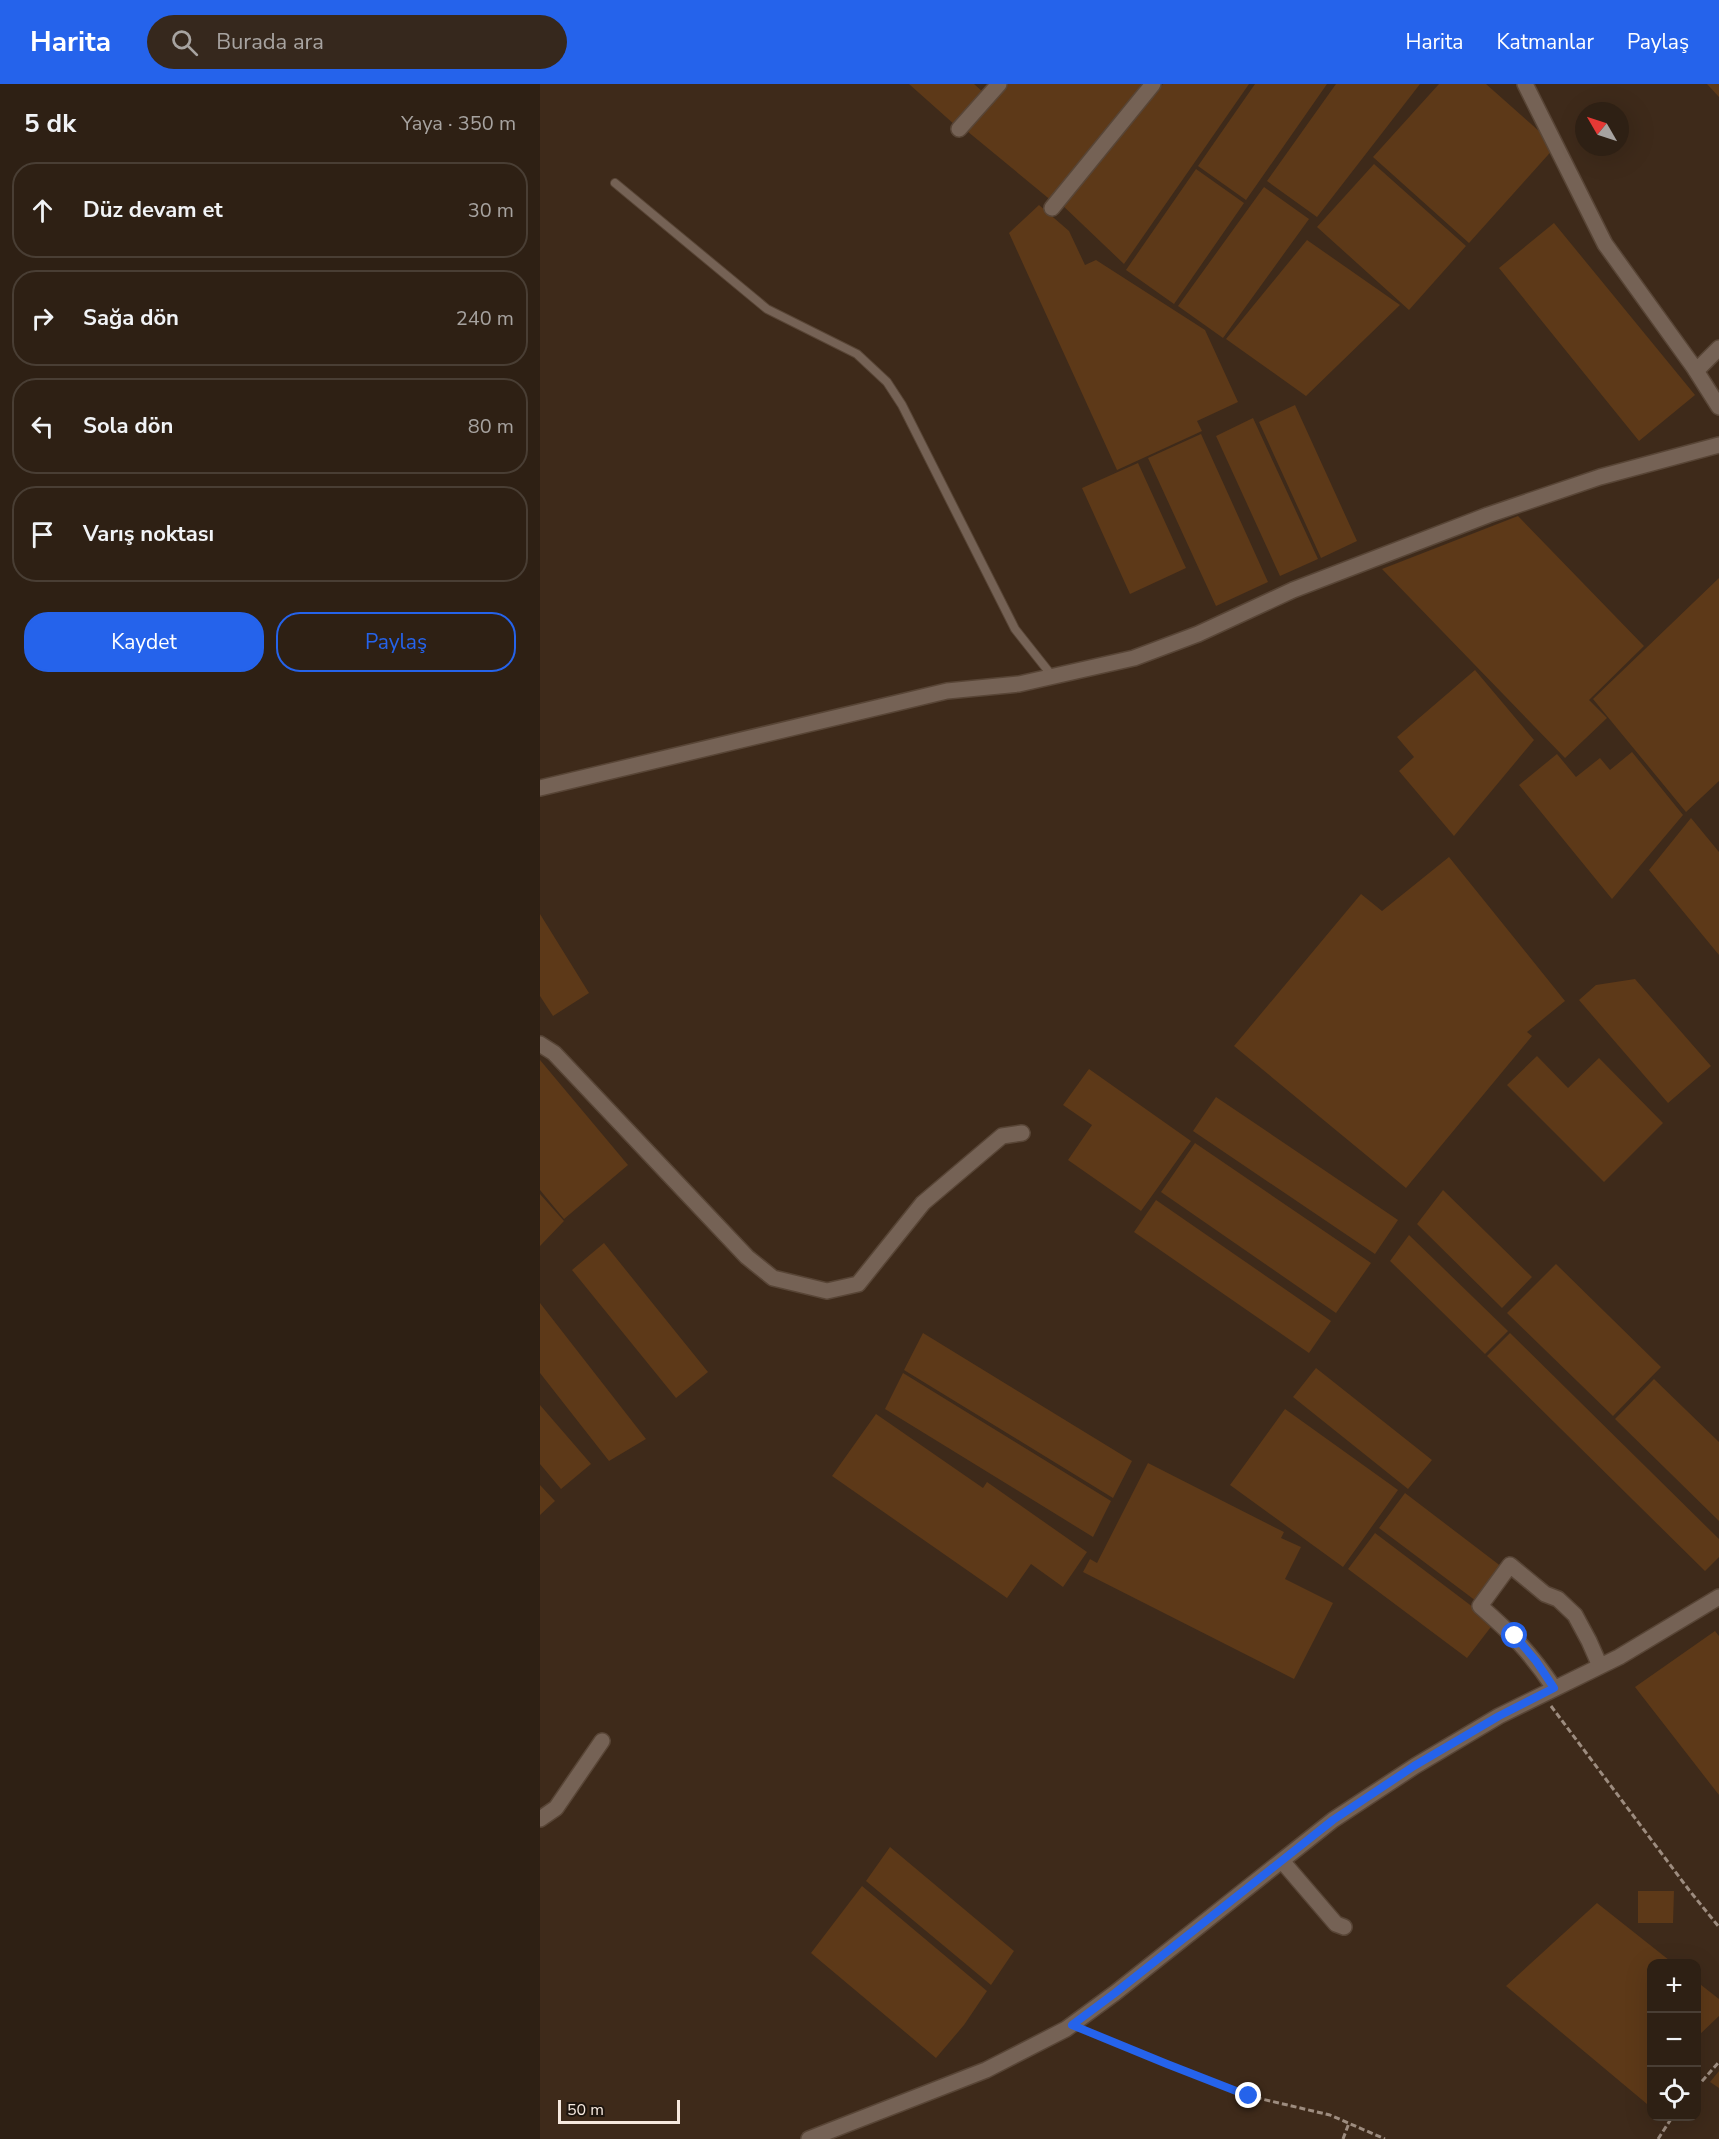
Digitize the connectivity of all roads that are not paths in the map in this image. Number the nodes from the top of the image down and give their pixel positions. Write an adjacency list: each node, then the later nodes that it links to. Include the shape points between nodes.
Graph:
1 (999, 84): 4 (street)
2 (1153, 84): 6 (street)
3 (1525, 84): 8 (street, via 1605,244)
4 (959, 129)
5 (615, 183): 11 (lane, via 767,309 857,354 887,382 1016,629)
6 (1052, 208)
7 (1719, 348): 8 (street)
8 (1696, 371): 9 (street)
9 (1719, 407)
10 (1719, 445): 11 (street, via 1600,477 1488,515 1134,658)
11 (1053, 677): 12 (street, via 947,691)
12 (540, 789)
13 (540, 1044): 14 (street, via 554,1053 747,1257 773,1278 827,1291 858,1284 923,1203 1002,1136)
14 (1022, 1134)
15 (1719, 1597): 16 (street)
16 (1600, 1666): 17 (street); 17 (street, via 1575,1615 1510,1565 1480,1606 1515,1636 1536,1661)
17 (1548, 1691): 20 (street, via 1414,1766 1333,1820)
18 (602, 1741): 19 (street, via 556,1808)
19 (540, 1819)
20 (1282, 1861): 21 (street, via 1336,1924); 22 (street, via 1072,2025 986,2070)
21 (1344, 1927)
22 (809, 2139)

